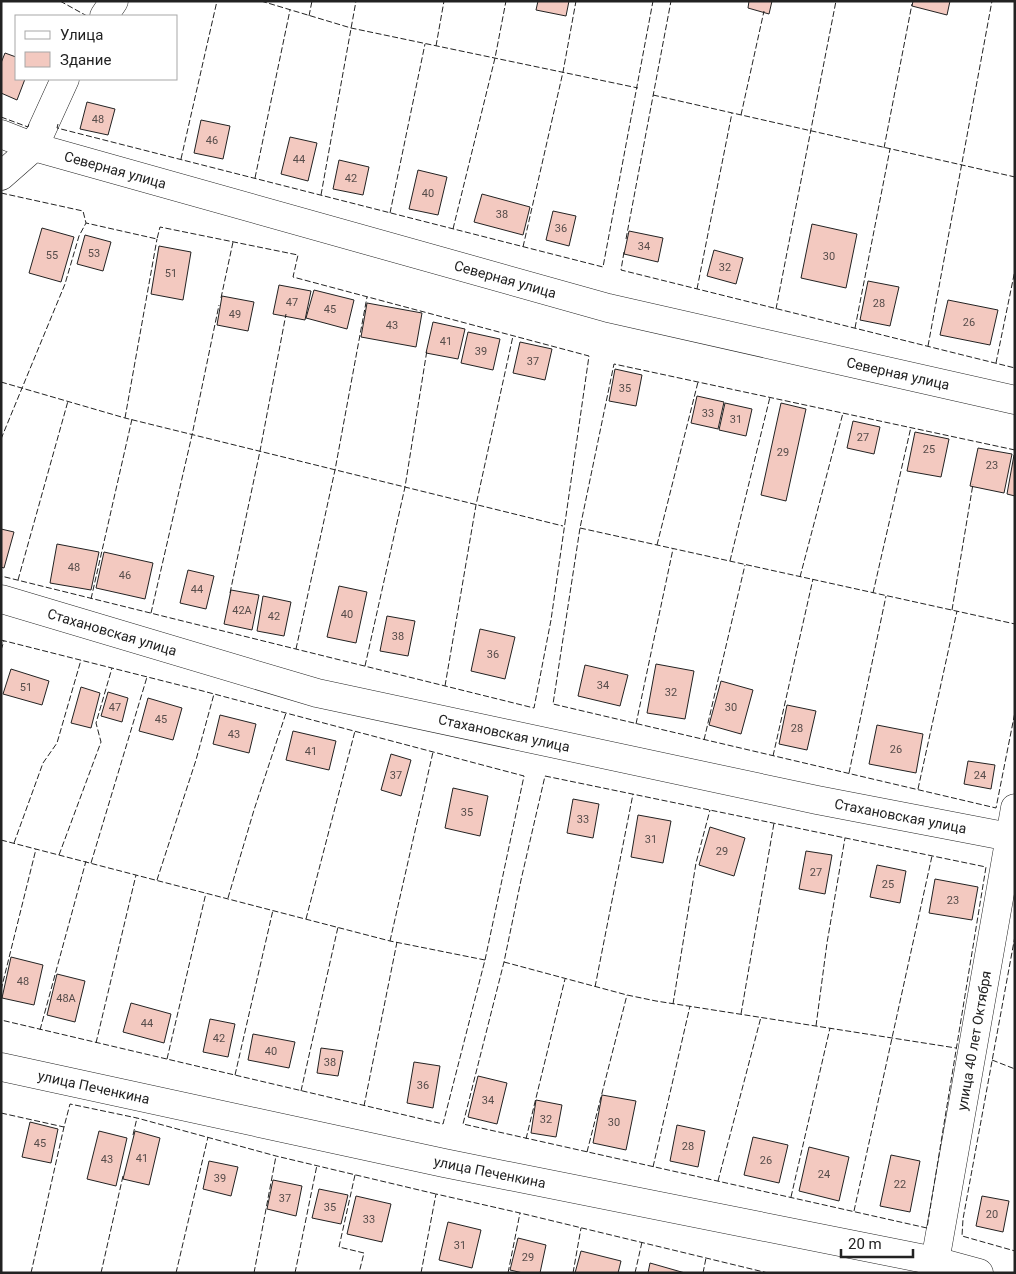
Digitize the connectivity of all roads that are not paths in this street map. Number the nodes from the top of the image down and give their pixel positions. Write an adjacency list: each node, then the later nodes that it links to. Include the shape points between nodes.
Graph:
1 (114, 1): 2 (street)
2 (105, 15)
3 (65, 80): 5 (street)
4 (1, 134): 5 (street, Северная улица)
5 (34, 147): 6 (street); 7 (street, Северная улица, via 608,308)
6 (1, 176)
7 (1015, 400)
8 (1, 599): 10 (street, Стахановская улица, via 317,693 817,800)
9 (1015, 808): 10 (street, улица 40 лет Октября)
10 (1012, 838): 12 (street, улица 40 лет Октября)
11 (1, 1066): 12 (street, улица Печенкина)
12 (934, 1267): 13 (street, улица Печенкина)
13 (979, 1273)

